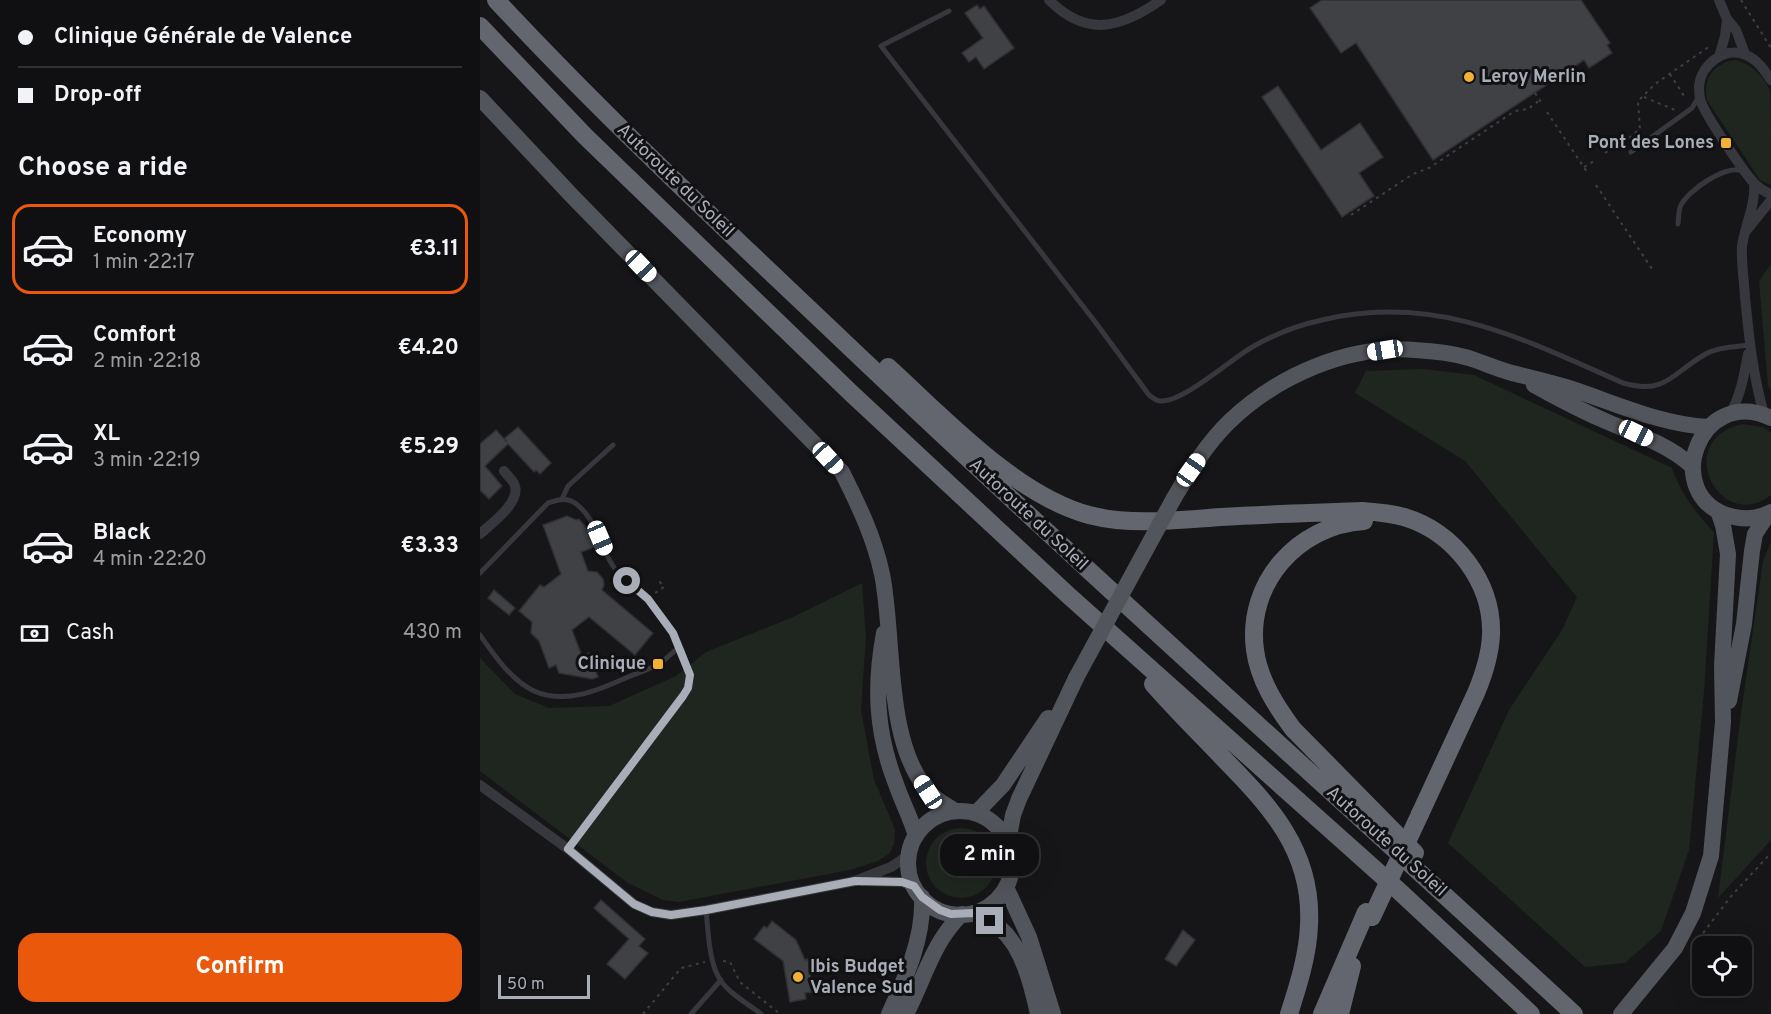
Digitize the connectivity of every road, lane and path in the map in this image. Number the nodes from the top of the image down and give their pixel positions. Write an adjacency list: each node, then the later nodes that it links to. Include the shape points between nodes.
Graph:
1 (496, 0): 42 (highway, Autoroute du Soleil)
2 (1049, 0): 3 (street, via 1074,19 1107,26 1127,21)
3 (1161, 0)
4 (1719, 0): 7 (street)
5 (1741, 0): 8 (path)
6 (949, 11): 43 (lane, via 881,46 1155,400 1173,398 1253,347 1287,331 1323,319 1378,311 1434,314 1479,324 1636,387 1663,384 1705,354)
7 (1727, 19): 13 (street); 14 (street)
8 (1752, 19): 9 (path); 12 (path)
9 (1747, 22)
10 (480, 26): 58 (highway, Autoroute du Soleil, via 680,229)
11 (1712, 45): 15 (path)
12 (1771, 48)
13 (1745, 54): 14 (street); 16 (street)
14 (1719, 57): 18 (street, via 1706,68)
15 (1670, 74): 19 (path); 22 (path)
16 (1771, 80)
17 (1535, 93): 21 (path)
18 (1699, 96): 28 (lane, via 1692,108); 33 (street)
19 (1643, 97): 24 (path); 26 (path, via 1638,101 1640,129)
20 (480, 98): 59 (main road, via 842,472 870,529)
21 (1539, 100): 23 (path); 38 (path, via 1528,109 1515,111)
22 (1689, 104)
23 (1542, 105)
24 (1677, 111)
25 (1547, 112): 31 (path)
26 (1629, 138)
27 (1618, 145): 29 (path)
28 (1631, 152)
29 (1605, 153)
30 (1594, 161): 31 (path)
31 (1584, 167): 32 (path)
32 (1587, 172)
33 (1746, 172): 34 (street); 39 (lane, via 1732,169 1691,192 1679,208)
34 (1754, 183): 36 (street); 40 (street)
35 (1596, 185): 41 (path)
36 (1771, 194)
37 (1771, 200): 40 (street)
38 (1351, 215)
39 (1678, 224)
40 (1745, 233): 43 (street, via 1742,246)
41 (1654, 272)
42 (791, 292): 66 (highway, via 884,364 981,452 1020,481 1063,505 1088,514 1131,521 1384,513 1416,521 1451,543 1470,565 1484,593 1491,621 1490,644 1483,675); 80 (highway, Autoroute du Soleil, via 1072,556)
43 (1750, 345): 45 (street, via 1743,382); 46 (street, via 1755,381)
44 (1509, 372): 47 (main road, via 1661,420); 49 (main road, via 1662,445); 62 (main road, bridge, via 1467,358 1385,350 1332,361 1281,383 1255,400 1206,448 1174,498)
45 (1730, 414): 46 (main road, via 1753,412); 47 (main road)
46 (1768, 416)
47 (1708, 427): 49 (main road, via 1694,452)
48 (613, 445): 51 (lane, via 568,486)
49 (1693, 467): 52 (main road, via 1700,492)
50 (504, 471): 54 (street, via 515,485 516,496)
51 (562, 499): 55 (lane, via 548,503); 61 (lane, via 573,502 592,522 612,566 648,599)
52 (1718, 511): 53 (main road, via 1748,519); 63 (main road, via 1728,554 1722,666)
53 (1770, 513): 63 (main road, via 1755,534 1736,671)
54 (480, 534)
55 (480, 573)
56 (659, 581): 57 (path, via 663,587)
57 (660, 589)
58 (1077, 603): 89 (highway, via 1258,794 1288,835 1303,869 1310,925); 92 (highway, Autoroute du Soleil)
59 (888, 614): 65 (main road, via 899,727 928,792); 68 (main road, via 879,660 877,704 895,782)
60 (480, 635): 61 (lane, via 522,683 536,692 559,697 602,689 658,664)
61 (680, 647): 70 (lane, via 690,675 688,688)
62 (1076, 678): 67 (main road, via 1003,785); 69 (main road, via 1019,799)
63 (1724, 722): 82 (main road, via 1711,856 1693,914 1676,948)
64 (480, 785): 70 (street)
65 (955, 811): 67 (main road); 68 (main road, via 939,815)
66 (1417, 812): 78 (highway, bridge); 80 (highway, via 1472,680 1482,639 1478,604 1458,564 1419,532 1389,523 1344,524 1307,538 1288,553 1264,587 1256,618 1255,649 1261,671 1277,707 1293,729)
67 (976, 813): 69 (main road, via 989,819)
68 (916, 836): 72 (main road)
69 (1008, 842): 74 (main road, via 1012,857)
70 (568, 849): 76 (street, via 634,904 652,912 671,915)
71 (1771, 853): 79 (path)
72 (909, 855): 73 (street, via 891,867); 75 (main road, via 910,876)
73 (855, 881): 75 (street, via 902,882); 76 (street)
74 (1006, 887): 77 (main road, via 986,908); 88 (main road, via 1029,937)
75 (918, 892): 77 (main road, via 940,910); 85 (main road, via 922,924 919,938)
76 (706, 910): 81 (lane, via 713,960)
77 (967, 914): 86 (main road, via 952,924 941,939); 87 (main road, via 1002,929 1011,941 1026,971)
78 (1369, 914): 90 (highway); 91 (highway)
79 (1701, 936)
80 (1512, 957): 93 (highway, Autoroute du Soleil)
81 (721, 980): 83 (lane); 84 (lane)
82 (1622, 1013)
83 (691, 1014)
84 (761, 1014)
85 (890, 1014)
86 (906, 1014)
87 (1038, 1014)
88 (1053, 1014)
89 (1289, 1014)
90 (1322, 1014)
91 (1340, 1014)
92 (1531, 1014)
93 (1574, 1014)

